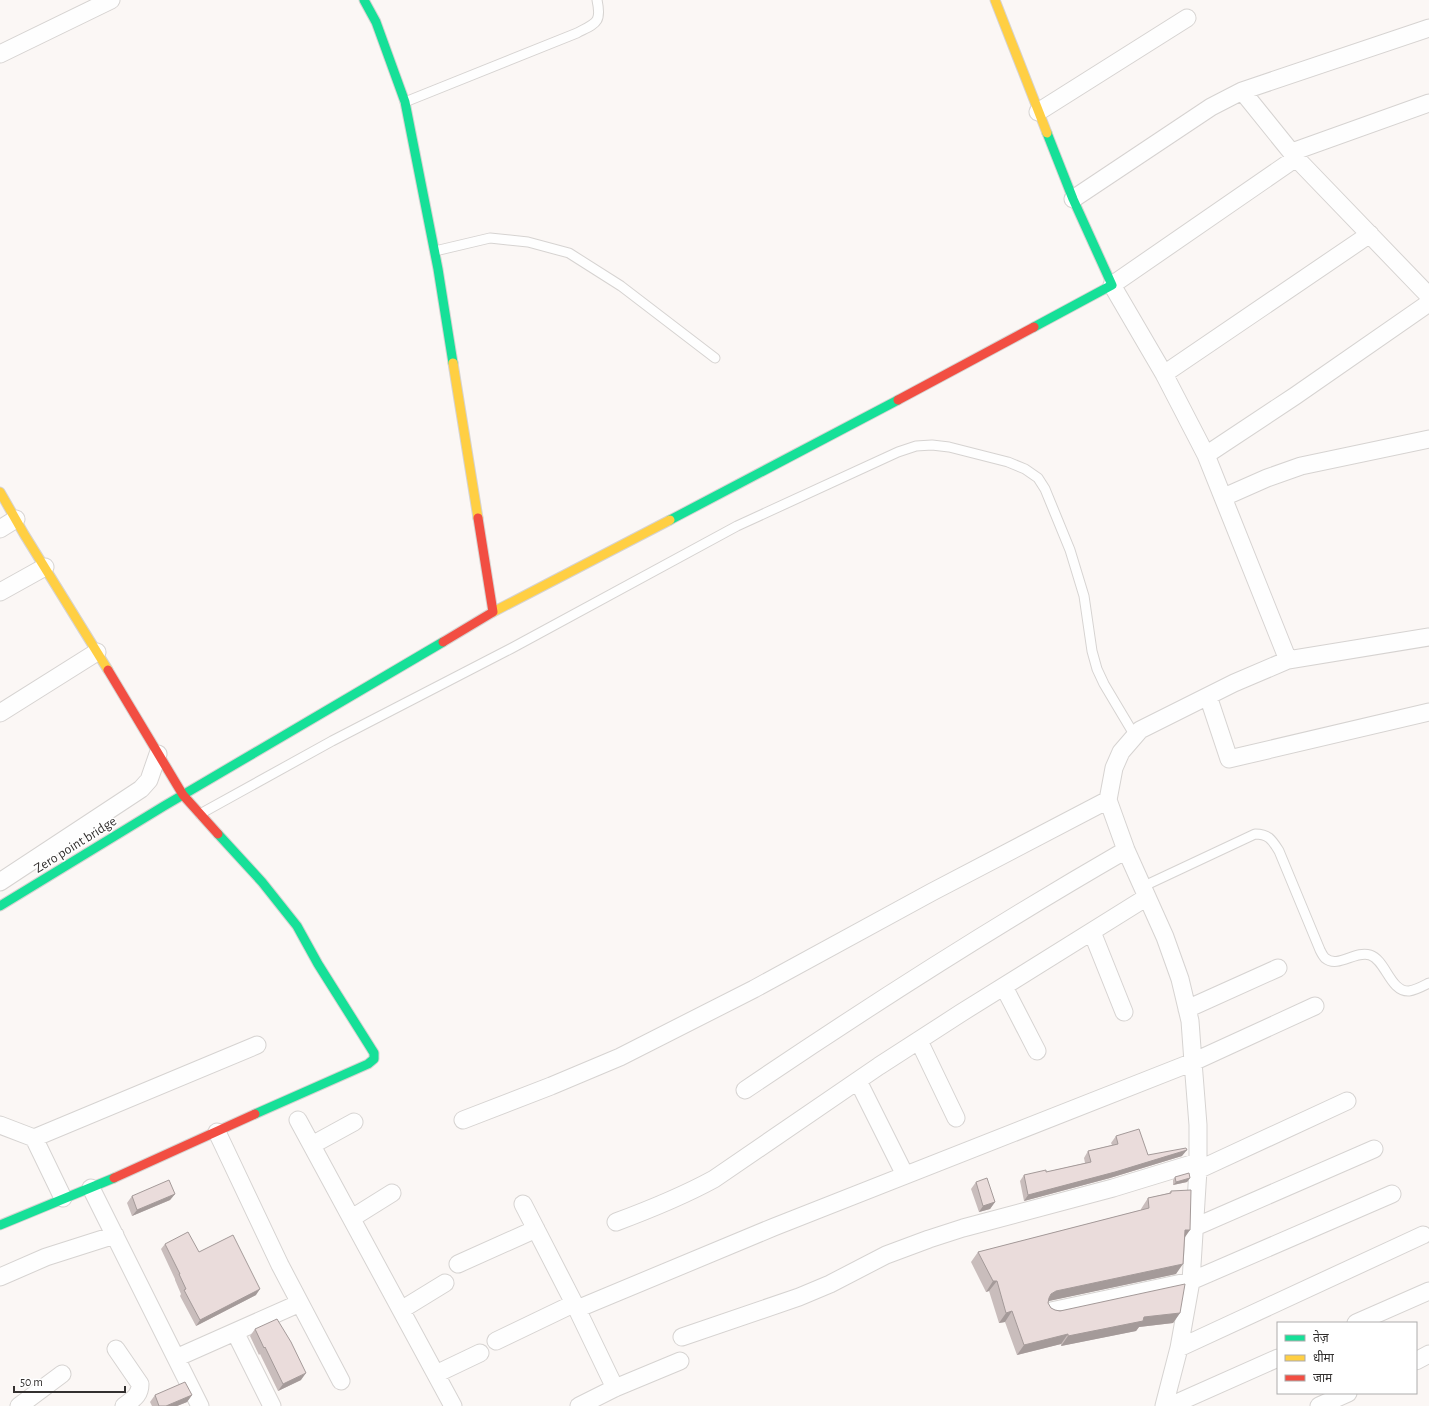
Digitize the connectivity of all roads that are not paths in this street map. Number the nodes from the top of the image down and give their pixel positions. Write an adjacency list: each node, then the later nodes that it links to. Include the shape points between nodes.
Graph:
1 (111, 0): 7 (street)
2 (364, 0): 9 (street, via 376,22)
3 (598, 0): 9 (lane, via 600,13 596,23 578,33)
4 (995, 0): 11 (street)
5 (1187, 18): 11 (street)
6 (1429, 28): 8 (street)
7 (0, 54)
8 (1242, 92): 12 (street); 13 (street, via 1211,107)
9 (406, 102): 15 (street)
10 (1429, 104): 12 (street)
11 (1038, 112): 13 (street)
12 (1294, 155): 14 (street); 16 (street)
13 (1072, 200): 16 (street)
14 (1370, 234): 17 (street); 20 (street)
15 (435, 250): 19 (lane, via 490,238 528,242 569,253 621,286); 29 (street)
16 (1112, 285): 20 (street); 29 (street, Zero point bridge)
17 (1427, 290)
18 (1429, 304): 22 (street)
19 (715, 358)
20 (1164, 374): 22 (street)
21 (1429, 439): 24 (street, via 1301,466)
22 (1206, 455): 24 (street)
23 (0, 492): 25 (street)
24 (1224, 497): 32 (street)
25 (16, 519): 26 (street); 27 (street)
26 (0, 529)
27 (45, 567): 28 (street); 31 (street)
28 (0, 592)
29 (493, 612): 38 (street, Zero point bridge)
30 (1429, 637): 32 (street)
31 (97, 652): 35 (street); 37 (street)
32 (1288, 660): 33 (street)
33 (1208, 696): 34 (street, via 1229,759); 36 (street, via 1140,730)
34 (1429, 712)
35 (0, 713)
36 (1135, 736): 39 (street, via 1121,752 1114,768); 40 (lane, via 1097,669 1084,596 1070,550 1038,478 1008,462 949,447 916,446 737,526)
37 (158, 754): 38 (street); 42 (street, via 149,780 141,789)
38 (182, 795): 40 (street); 44 (street, Zero point bridge)
39 (1108, 800): 41 (street); 61 (street, via 754,989 620,1057)
40 (200, 814): 64 (street, via 298,926 318,964 374,1053 374,1059 368,1064)
41 (1126, 850): 43 (street); 57 (street, via 1012,918)
42 (0, 882)
43 (1144, 892): 45 (street); 47 (lane, via 1255,834 1264,834 1272,839 1279,851 1325,958 1332,962 1368,954 1377,958 1393,983 1401,989 1409,991); 50 (street, via 1165,937 1180,979)
44 (0, 906)
45 (1092, 932): 48 (street); 51 (street)
46 (1278, 968): 50 (street)
47 (1429, 982)
48 (1004, 987): 52 (street); 54 (street)
49 (1315, 1006): 55 (street)
50 (1187, 1009): 55 (street)
51 (1124, 1012)
52 (919, 1041): 56 (street); 59 (street)
53 (257, 1045): 65 (street)
54 (1037, 1051)
55 (1193, 1062): 68 (street); 69 (street)
56 (858, 1081): 69 (street); 76 (street, via 714,1179 662,1205)
57 (744, 1090)
58 (1347, 1101): 68 (street)
59 (956, 1118)
60 (298, 1120): 66 (street)
61 (463, 1120)
62 (354, 1122): 66 (street)
63 (0, 1125): 65 (street)
64 (217, 1132): 70 (street); 87 (street)
65 (34, 1138): 73 (street)
66 (312, 1145): 75 (street)
67 (1374, 1149): 78 (street)
68 (1198, 1166): 78 (street); 93 (street, via 929,1239 886,1255 799,1297)
69 (905, 1175): 88 (street)
70 (91, 1188): 73 (street); 80 (street)
71 (392, 1193): 75 (street)
72 (1392, 1194): 84 (street)
73 (63, 1198): 77 (street)
74 (523, 1204): 79 (street)
75 (352, 1218): 89 (street)
76 (616, 1222)
77 (0, 1225)
78 (1195, 1227): 84 (street)
79 (536, 1229): 82 (street); 88 (street)
80 (115, 1235): 83 (street, via 46,1257); 99 (street)
81 (1423, 1235): 95 (street)
82 (458, 1264)
83 (0, 1277)
84 (1191, 1281): 90 (street); 95 (street)
85 (445, 1283): 89 (street)
86 (1429, 1291): 91 (street)
87 (300, 1303): 92 (street); 105 (street)
88 (575, 1306): 94 (street); 106 (street)
89 (401, 1310): 104 (street)
90 (1051, 1311)
91 (1358, 1322)
92 (235, 1332): 99 (street); 111 (street)
93 (682, 1337)
94 (496, 1340)
95 (1179, 1348): 114 (street)
96 (116, 1349): 109 (street, via 140,1384 137,1396)
97 (480, 1353): 104 (street)
98 (1429, 1354): 101 (street)
99 (176, 1358): 110 (street)
100 (1277, 1358): 115 (street)
101 (1417, 1360)
102 (680, 1361): 106 (street)
103 (62, 1374): 108 (street)
104 (436, 1374): 112 (street)
105 (341, 1381)
106 (615, 1388): 113 (street)
107 (1346, 1394): 116 (street)
108 (19, 1406)
109 (124, 1406)
110 (200, 1406)
111 (272, 1406)
112 (453, 1406)
113 (579, 1406)
114 (1164, 1406)
115 (1170, 1406)
116 (1319, 1406)

